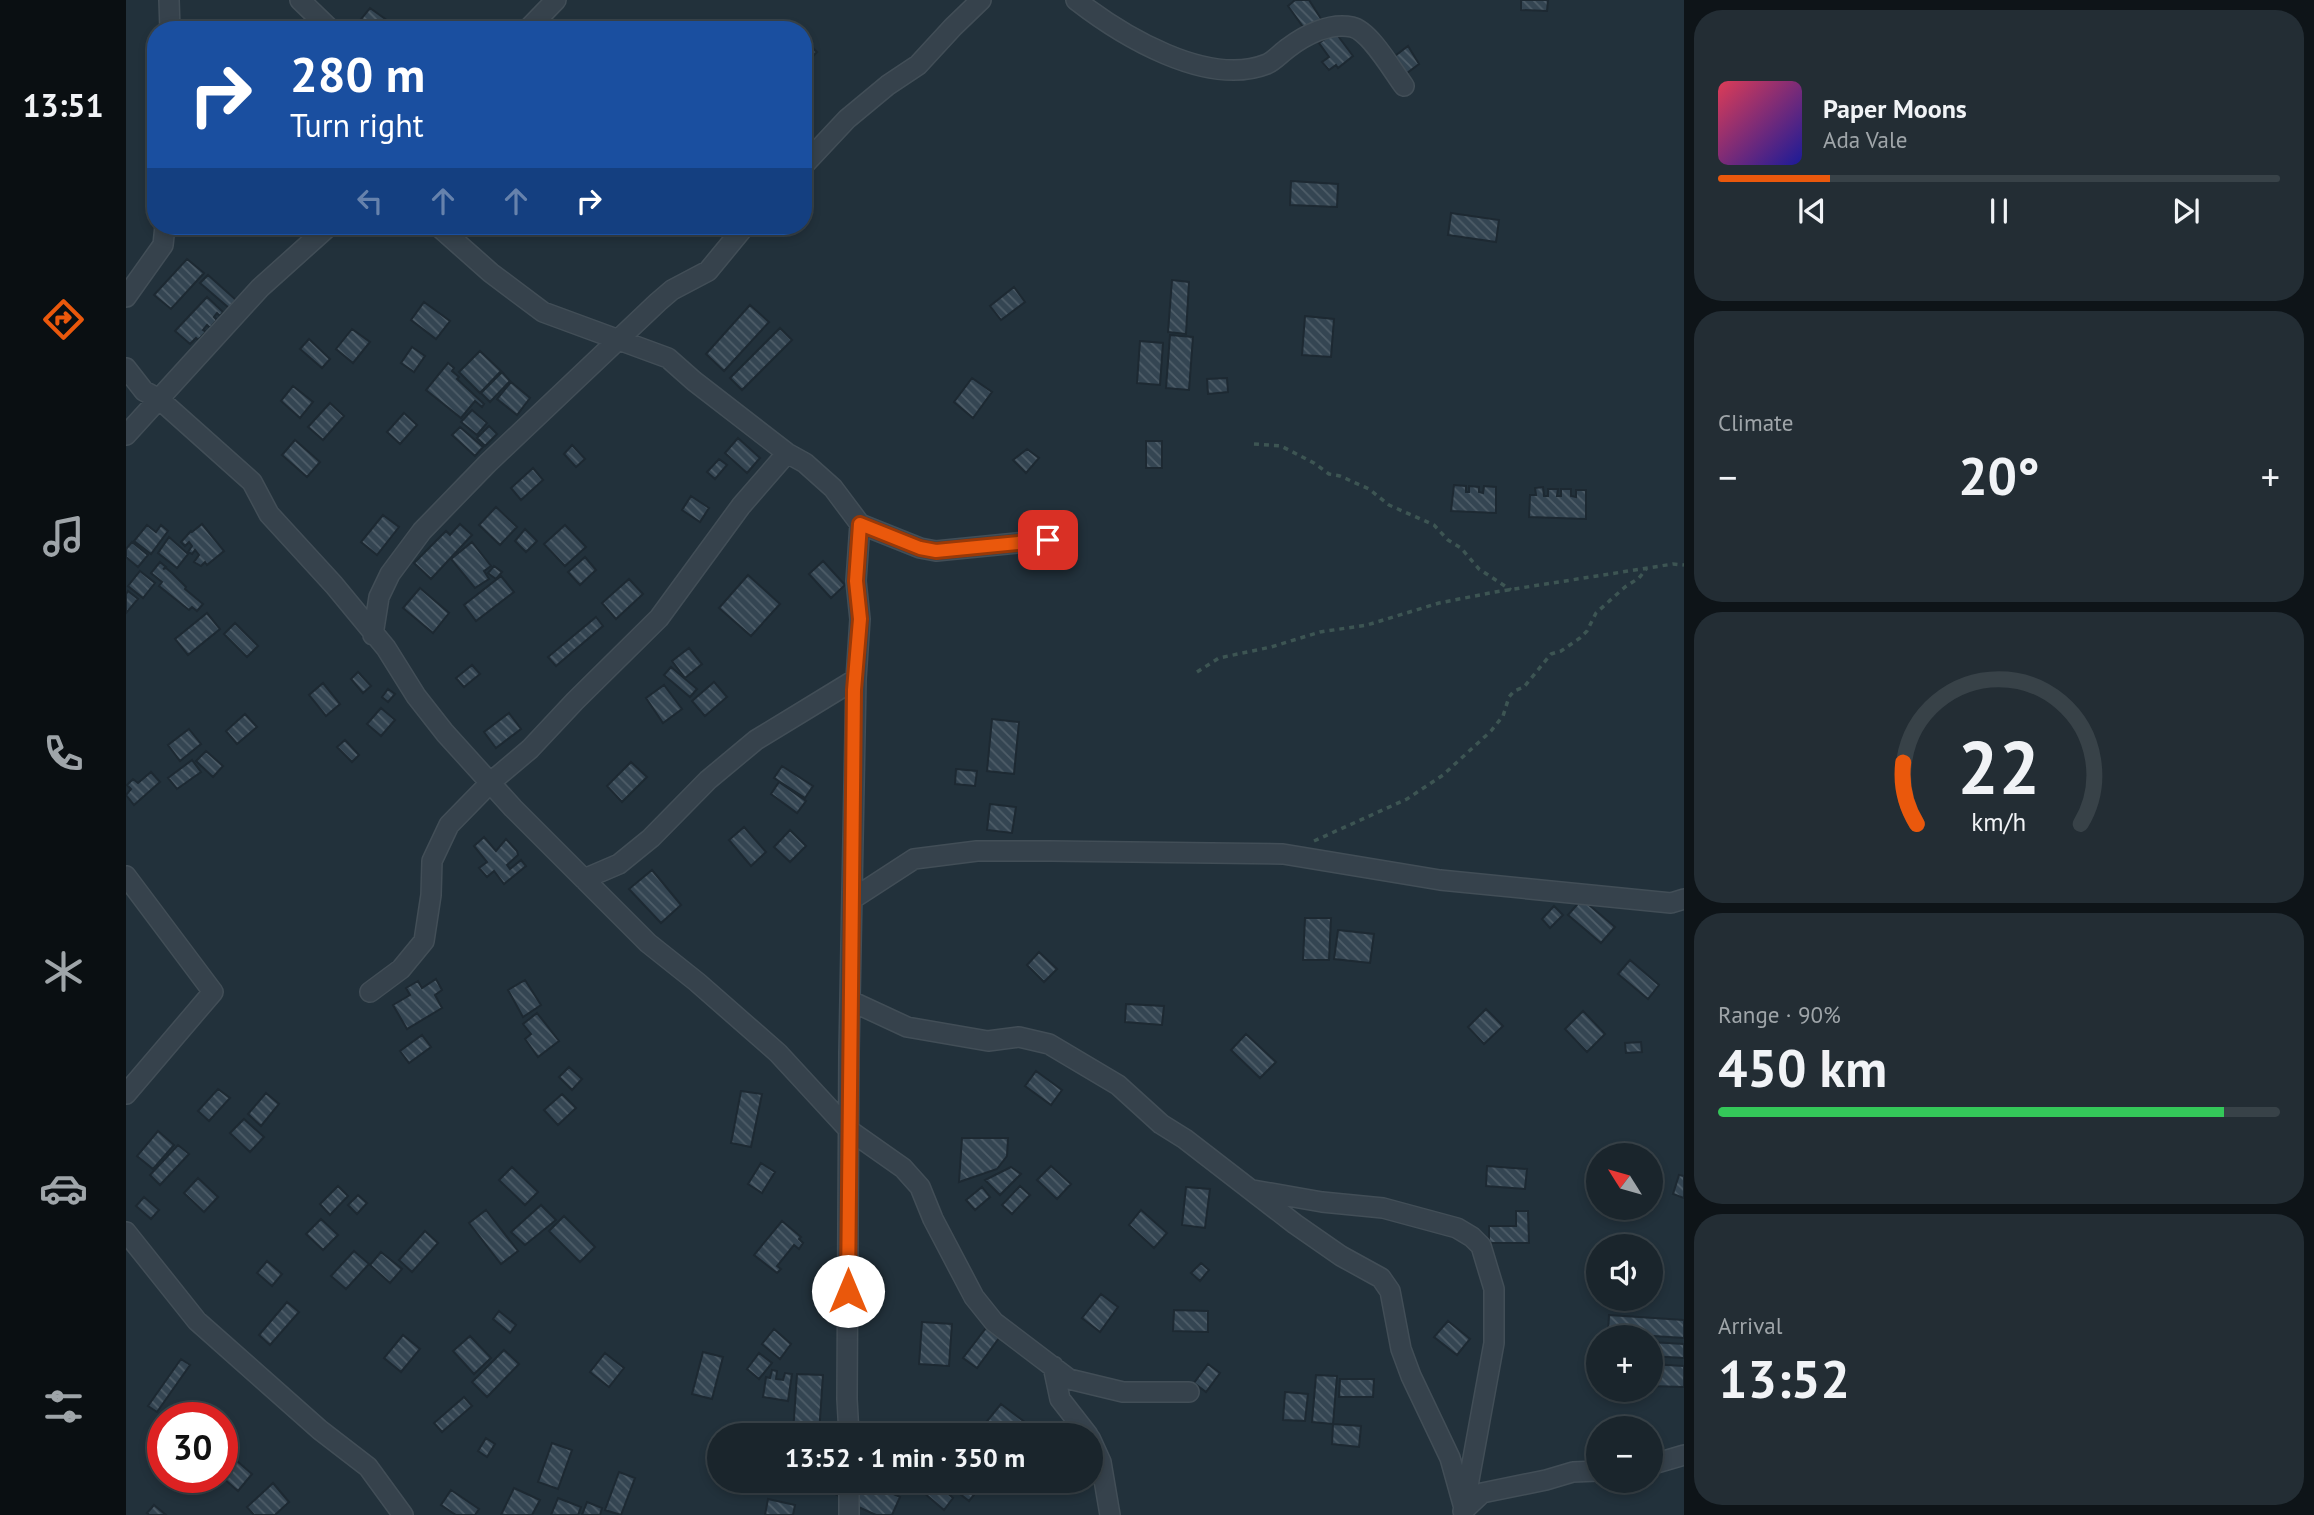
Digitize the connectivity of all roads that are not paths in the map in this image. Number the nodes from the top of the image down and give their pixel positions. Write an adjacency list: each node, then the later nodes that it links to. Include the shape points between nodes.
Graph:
1 (169, 0): 6 (street)
2 (300, 0): 7 (street)
3 (556, 0): 8 (street)
4 (981, 0): 10 (street, via 918,65 847,118)
5 (1076, 0): 9 (street, via 1147,47 1219,68 1268,64 1295,43 1331,26 1353,27 1366,34)
6 (170, 21)
7 (322, 21)
8 (536, 21)
9 (1404, 86)
10 (812, 156)
11 (164, 235): 15 (street, via 163,245)
12 (320, 235): 18 (street, via 260,288)
13 (448, 235): 16 (street, via 543,312)
14 (738, 235): 16 (street, via 708,271 672,290)
15 (126, 297)
16 (621, 339): 20 (street, via 668,358); 23 (street, via 522,429 422,531 379,597)
17 (126, 368): 18 (street, via 144,391)
18 (159, 399): 19 (street); 23 (street, via 251,482 269,514)
19 (126, 435)
20 (788, 453): 21 (street, via 833,488); 25 (street, via 741,506 659,618 530,749)
21 (860, 524): 22 (street, via 936,551); 24 (street)
22 (1068, 538)
23 (373, 635): 25 (street, via 445,733)
24 (856, 679): 27 (street, via 756,740 619,864); 28 (street)
25 (491, 782): 27 (street); 30 (street, via 449,825 432,861 424,941 401,969)
26 (126, 876): 32 (street, via 214,992)
27 (584, 879): 33 (street, via 648,943 778,1053)
28 (854, 898): 29 (street, via 914,859 977,851 1283,854 1440,880 1671,903); 31 (street)
29 (1684, 899)
30 (370, 992)
31 (851, 1001): 33 (street); 34 (street, via 906,1027 988,1041 1019,1037 1049,1044 1118,1085 1161,1124)
32 (126, 1094)
33 (849, 1130): 36 (street, via 903,1168 920,1187 974,1297 994,1322); 38 (street)
34 (1252, 1190): 45 (street, via 1341,1256 1381,1278 1390,1291 1401,1349 1450,1458); 45 (street, via 1383,1208 1457,1228 1481,1247 1494,1289 1494,1343)
35 (126, 1232): 46 (street, via 197,1321 320,1430 368,1466)
36 (1053, 1366): 37 (street, via 1069,1379 1101,1388); 39 (street, via 1060,1399)
37 (1188, 1392)
38 (848, 1423)
39 (1078, 1423)
40 (1684, 1455): 41 (street)
41 (1663, 1461)
42 (1586, 1471): 45 (street, via 1482,1493)
43 (1103, 1474): 48 (street)
44 (849, 1493): 47 (street)
45 (1463, 1513)
46 (402, 1515)
47 (849, 1515)
48 (1110, 1515)

